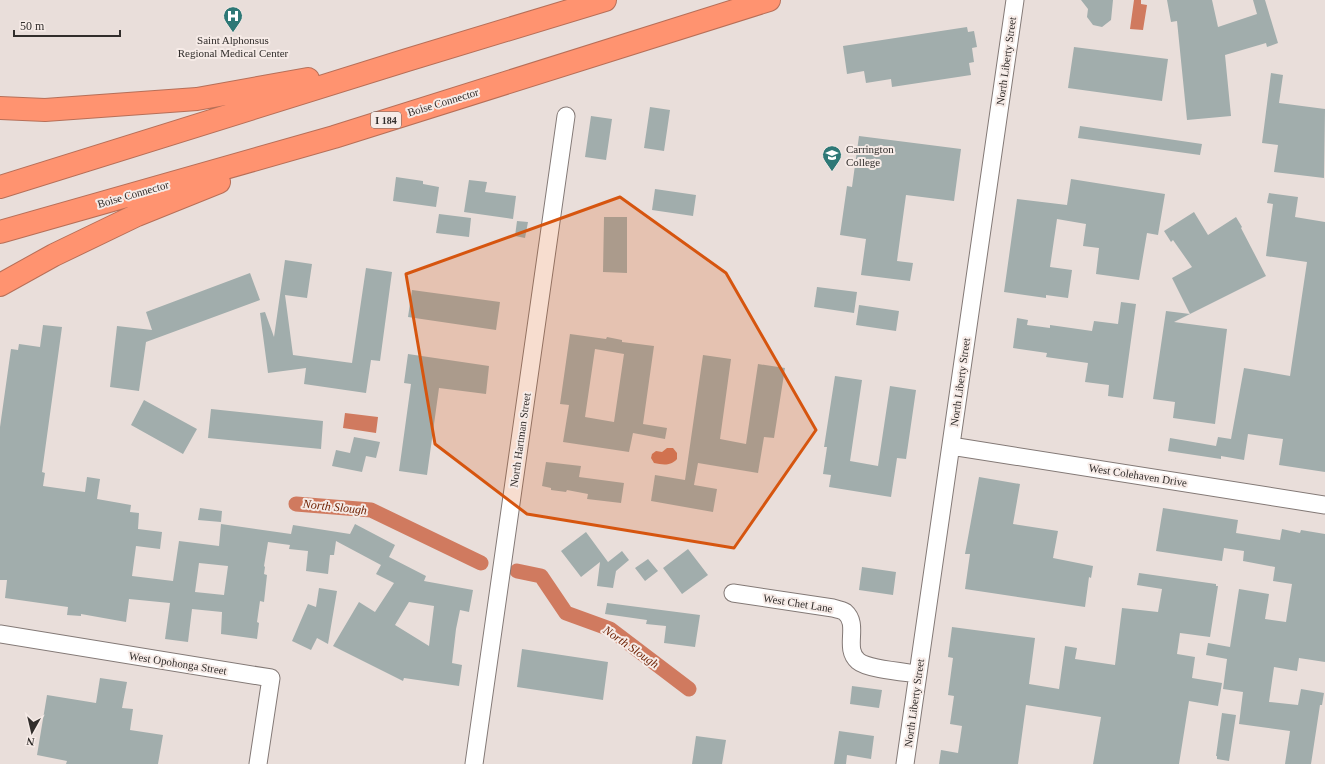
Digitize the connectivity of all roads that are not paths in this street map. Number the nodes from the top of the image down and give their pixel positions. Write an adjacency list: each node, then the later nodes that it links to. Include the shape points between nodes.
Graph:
1 (605, 0): 4 (highway)
2 (770, 0): 7 (highway, Boise Connector / I 184)
3 (1015, 0): 11 (street, North Liberty Street)
4 (407, 60): 5 (highway, via 197,99 45,110); 8 (highway)
5 (0, 108)
6 (566, 116): 17 (street, North Hartman Street)
7 (334, 137): 9 (highway, Boise Connector / I 184); 10 (highway, via 137,215 54,255)
8 (0, 187)
9 (0, 232)
10 (0, 285)
11 (951, 446): 12 (street, West Colehaven Drive); 15 (street, North Liberty Street)
12 (1325, 505)
13 (733, 593): 15 (street, West Chet Lane, via 845,612 850,619 852,632 850,647 857,661 868,666)
14 (0, 634): 16 (street, West Opohonga Street, via 271,678)
15 (918, 674): 18 (street, North Liberty Street)
16 (258, 764)
17 (474, 764)
18 (905, 764)

